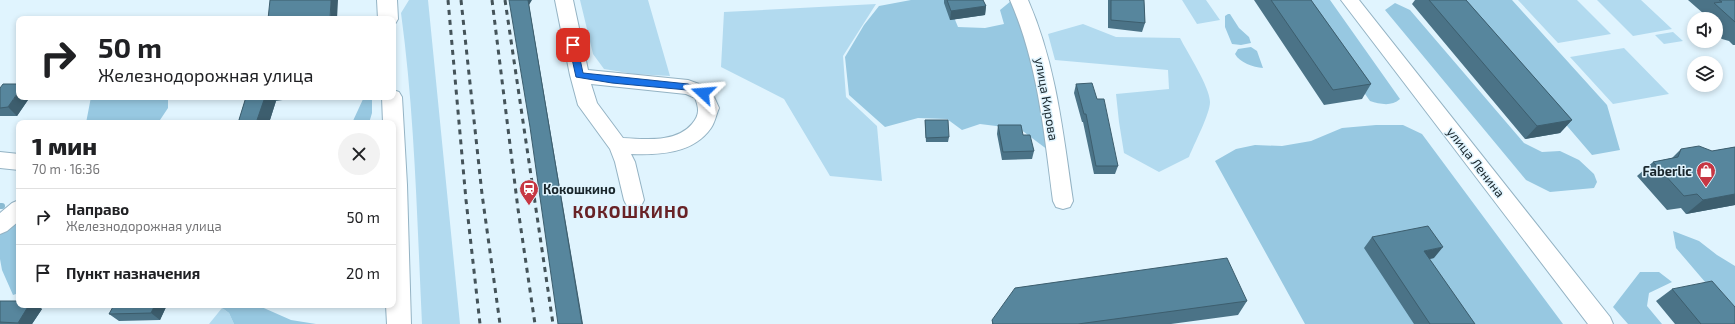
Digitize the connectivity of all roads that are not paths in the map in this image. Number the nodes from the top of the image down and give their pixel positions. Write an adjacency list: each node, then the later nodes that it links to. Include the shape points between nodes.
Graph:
1 (387, 0): 5 (street)
2 (564, 0): 6 (street)
3 (1019, 0): 13 (street, улица Кирова, via 1034,36 1040,59)
4 (1350, 0): 18 (street, улица Ленина)
5 (388, 16)
6 (579, 75): 9 (street, via 588,105); 9 (street, via 688,87 703,93 709,108 704,123 682,142 669,146)
7 (392, 100): 8 (street)
8 (393, 120)
9 (618, 146): 12 (street, via 625,162)
10 (0, 160): 11 (street)
11 (16, 162)
12 (634, 200)
13 (1063, 201)
14 (16, 212): 16 (street)
15 (396, 213): 17 (street)
16 (0, 225)
17 (399, 324)
18 (1602, 324)

